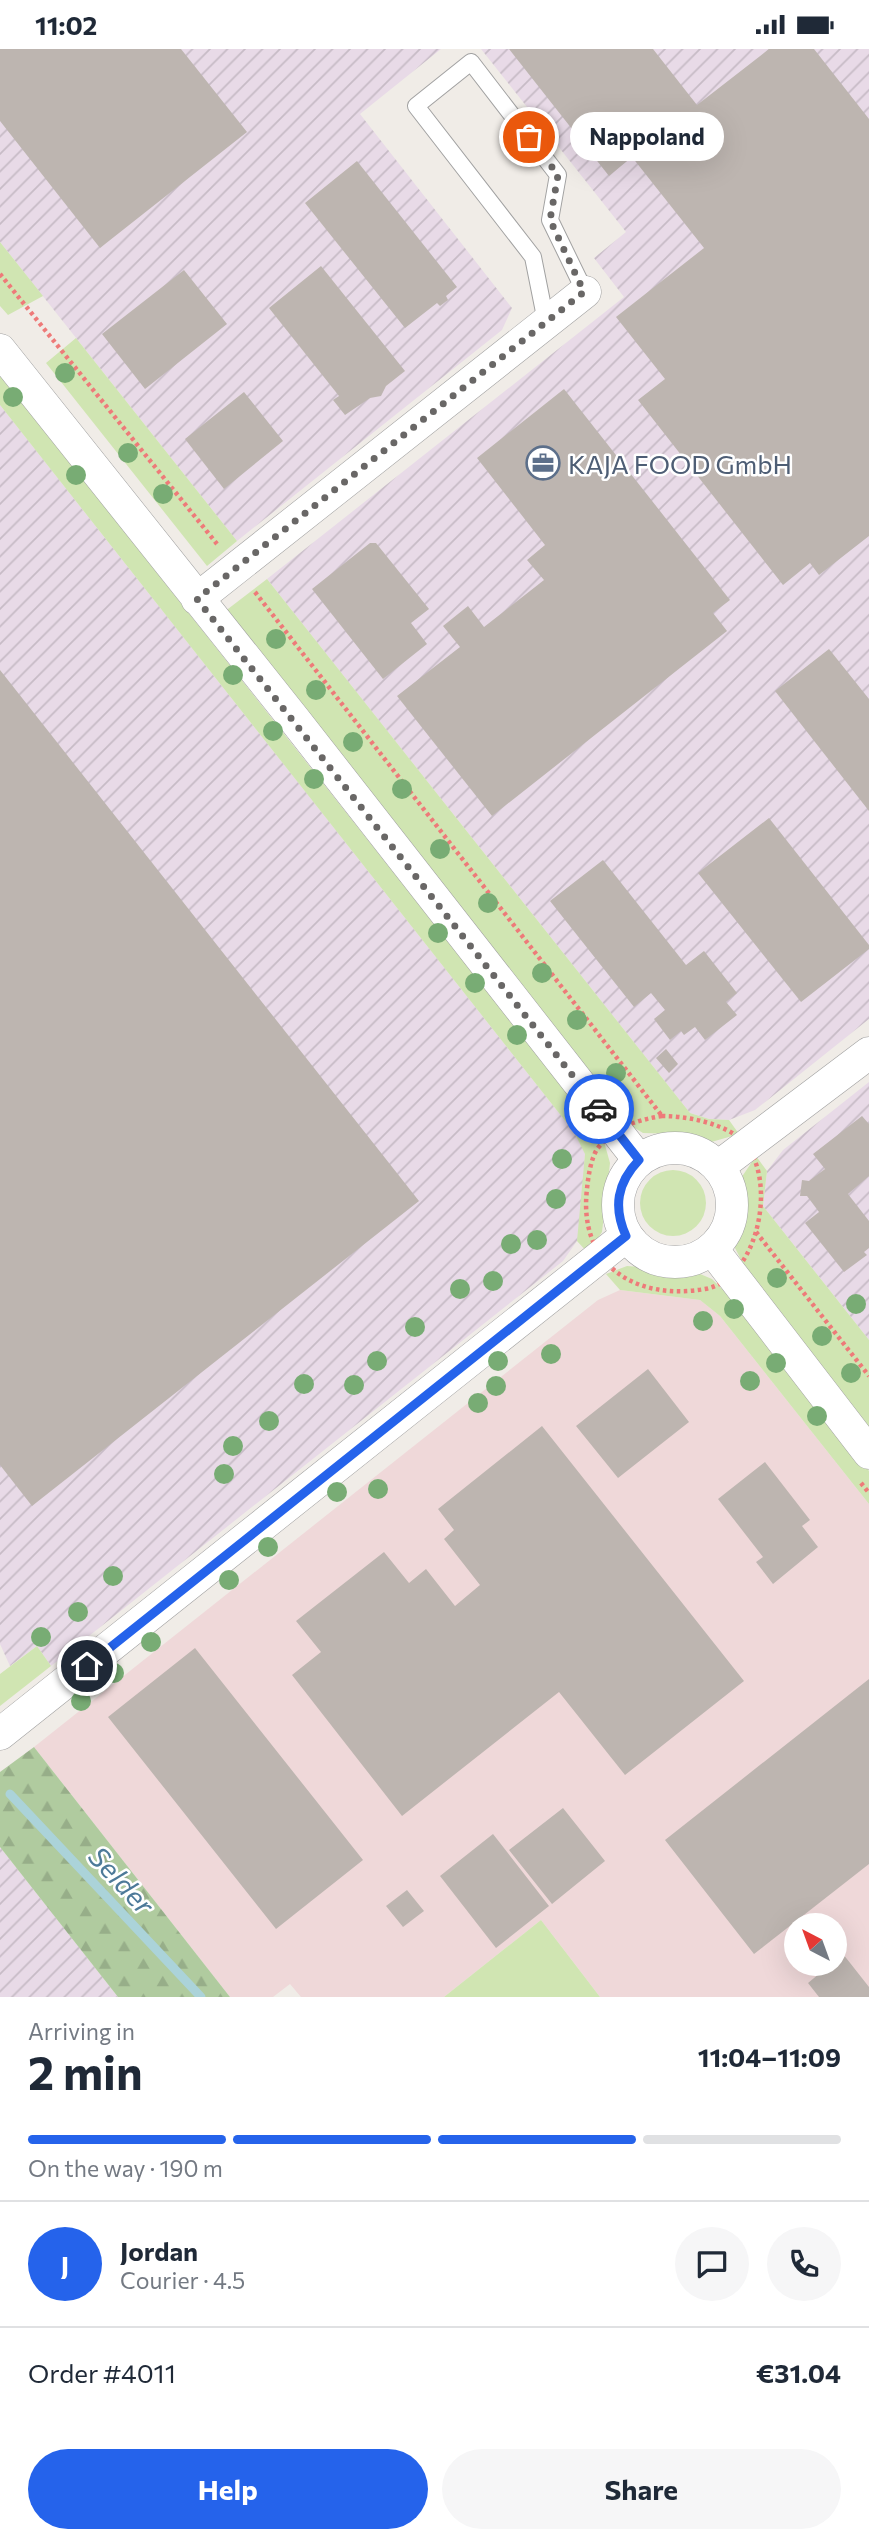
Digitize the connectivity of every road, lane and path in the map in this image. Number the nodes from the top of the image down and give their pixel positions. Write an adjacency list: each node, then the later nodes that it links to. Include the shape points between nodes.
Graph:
1 (0, 274): 5 (path)
2 (584, 292): 3 (street); 3 (lane, via 550,220 558,175 471,62 416,106 533,257)
3 (546, 322): 5 (street)
4 (0, 350): 6 (street)
5 (235, 566): 6 (street); 8 (path)
6 (197, 599): 9 (street)
7 (869, 1053): 10 (street)
8 (662, 1117): 9 (path, via 627,1123); 10 (path, via 704,1123 735,1134)
9 (617, 1132): 11 (street); 16 (path, via 596,1150 586,1196 587,1228)
10 (746, 1147): 12 (street); 13 (path, via 759,1176)
11 (639, 1160): 12 (street, via 671,1147 689,1149); 14 (street, via 627,1172 617,1204)
12 (718, 1167): 15 (street, via 732,1200 724,1235)
13 (756, 1232): 17 (path, via 743,1263); 18 (path)
14 (626, 1236): 15 (street, via 650,1257 666,1262 690,1259); 16 (street)
15 (712, 1249): 17 (street)
16 (602, 1257): 17 (path, via 624,1279 656,1290 707,1289); 20 (street)
17 (731, 1273): 19 (street)
18 (869, 1375)
19 (869, 1453)
20 (0, 1734)

